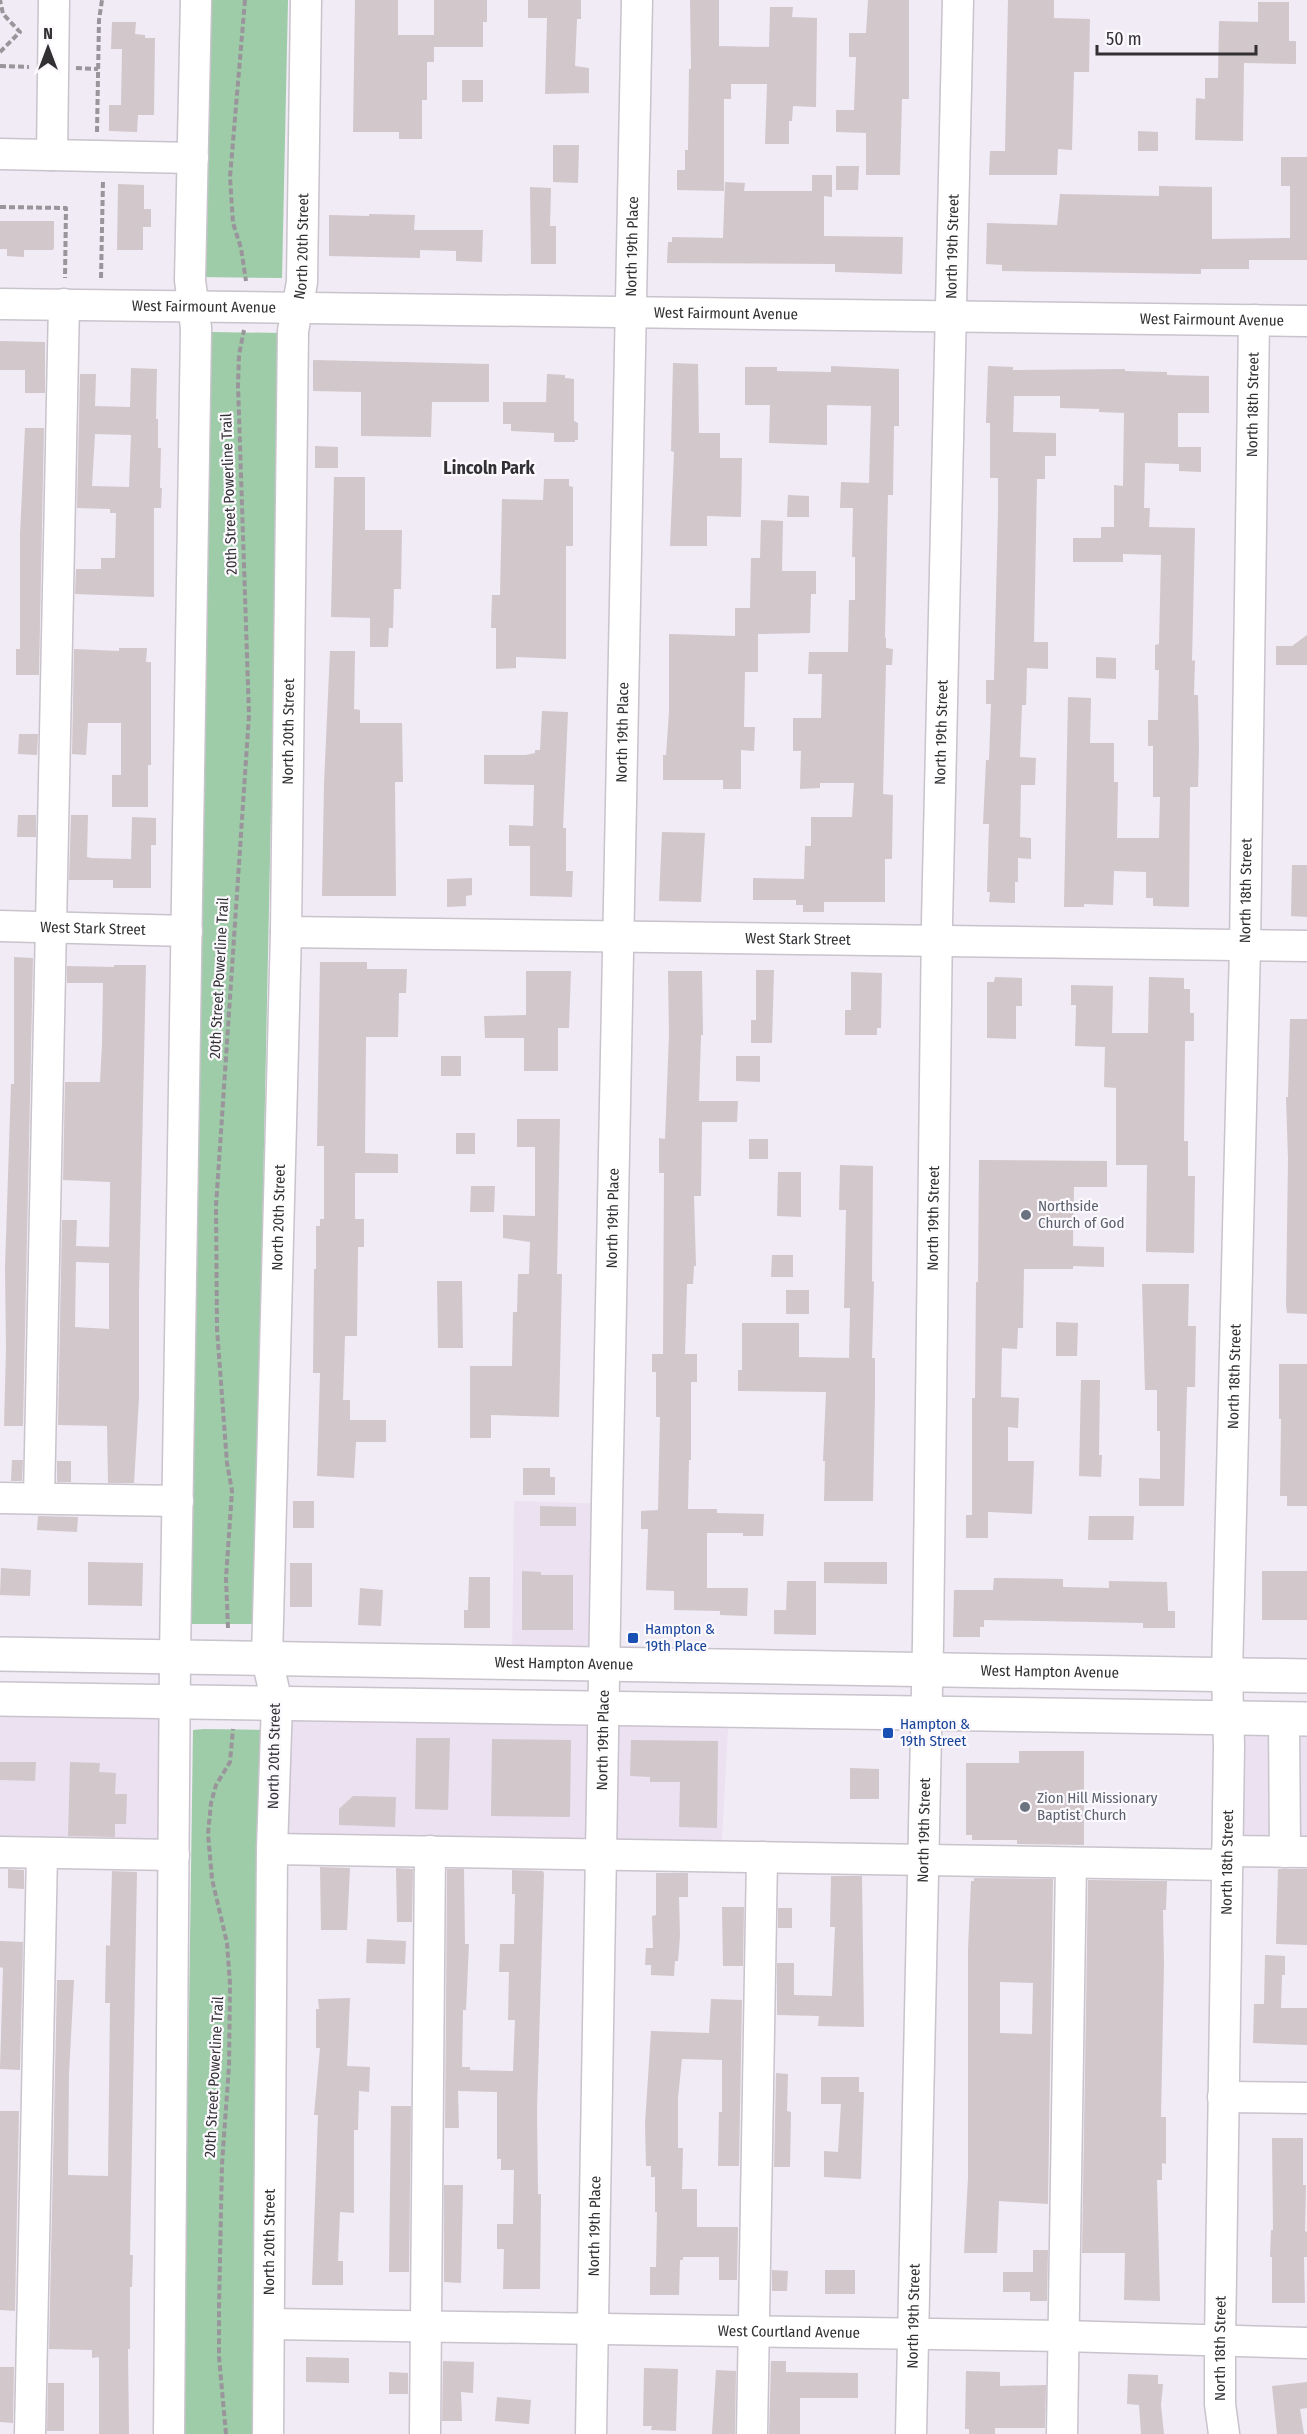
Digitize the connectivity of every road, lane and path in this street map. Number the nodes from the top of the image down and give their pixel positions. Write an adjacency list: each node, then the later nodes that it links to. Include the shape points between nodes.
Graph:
1 (0, 0): 8 (path, via 3,14 20,32)
2 (54, 0): 10 (street)
3 (196, 0): 11 (street)
4 (245, 0): 13 (path, via 230,177 233,224)
5 (306, 0): 17 (street, North 20th Street, via 302,282)
6 (637, 0): 18 (street, North 19th Place)
7 (958, 0): 19 (street, North 19th Street)
8 (0, 52)
9 (0, 154): 10 (street)
10 (52, 155): 11 (street)
11 (194, 158): 16 (street, via 190,280)
12 (0, 207): 14 (path, via 66,208)
13 (246, 281)
14 (64, 291): 15 (street, West Fairmount Avenue); 16 (street, West Fairmount Avenue); 24 (street)
15 (0, 304)
16 (194, 307): 17 (street, West Fairmount Avenue); 25 (street)
17 (297, 308): 18 (street, West Fairmount Avenue); 26 (street, North 20th Street, via 293,331)
18 (632, 312): 19 (street, West Fairmount Avenue); 27 (street, North 19th Place)
19 (950, 316): 20 (street, West Fairmount Avenue); 28 (street, North 19th Street)
20 (1254, 320): 21 (street, West Fairmount Avenue); 29 (street, North 18th Street)
21 (1307, 321)
22 (244, 329): 34 (path, 20th Street Powerline Trail, via 238,385 249,714 216,1206 217,1329 232,1491 226,1578)
23 (0, 926): 24 (street, West Stark Street)
24 (51, 927): 25 (street, West Stark Street); 32 (street)
25 (186, 931): 33 (street)
26 (286, 932): 27 (street, West Stark Street); 37 (street, North 20th Street)
27 (618, 936): 28 (street, West Stark Street); 38 (street, North 19th Place)
28 (937, 941): 29 (street, West Stark Street); 39 (street, North 19th Street)
29 (1245, 946): 30 (street, West Stark Street); 40 (street, North 18th Street)
30 (1307, 946)
31 (0, 1498): 32 (street)
32 (39, 1498): 33 (street)
33 (178, 1501): 36 (street)
34 (228, 1628)
35 (0, 1654): 36 (main road, West Hampton Avenue)
36 (175, 1657): 37 (main road, West Hampton Avenue); 43 (street)
37 (267, 1659): 38 (main road, West Hampton Avenue); 44 (street, North 20th Street)
38 (604, 1664): 39 (main road, West Hampton Avenue); 45 (street, North 19th Place)
39 (927, 1670): 40 (main road, West Hampton Avenue); 46 (street, North 19th Street)
40 (1227, 1675): 41 (main road, West Hampton Avenue); 47 (street, North 18th Street)
41 (1307, 1676)
42 (0, 1699): 43 (main road)
43 (175, 1702): 44 (main road); 56 (street)
44 (277, 1703): 45 (main road); 50 (street, North 20th Street)
45 (603, 1708): 46 (main road); 55 (street, North 19th Place)
46 (926, 1713): 47 (main road); 59 (street, North 19th Street)
47 (1229, 1718): 48 (main road); 58 (street, North 18th Street)
48 (1296, 1719): 53 (street)
49 (233, 1728): 73 (path, 20th Street Powerline Trail, via 232,1754 216,1785 208,1834 230,1984 219,2306)
50 (272, 1849): 51 (street); 63 (street, North 20th Street)
51 (430, 1851): 55 (street); 64 (street)
52 (0, 1852): 54 (street)
53 (1296, 1852): 58 (street)
54 (42, 1853): 56 (street); 71 (street)
55 (601, 1854): 57 (street); 65 (street, North 19th Place)
56 (174, 1855): 72 (street)
57 (762, 1857): 59 (street); 66 (street)
58 (1227, 1858): 60 (street); 61 (street, North 18th Street)
59 (923, 1860): 60 (street); 67 (street, North 19th Street)
60 (1071, 1863): 68 (street)
61 (1223, 2097): 62 (street); 69 (street, North 18th Street)
62 (1307, 2098)
63 (270, 2324): 64 (street, West Courtland Avenue); 74 (street, North 20th Street)
64 (425, 2326): 65 (street, West Courtland Avenue); 75 (street)
65 (592, 2328): 66 (street, West Courtland Avenue); 76 (street, North 19th Place)
66 (754, 2331): 67 (street, West Courtland Avenue); 77 (street)
67 (912, 2334): 68 (street, West Courtland Avenue); 78 (street, North 19th Street)
68 (1063, 2336): 69 (street, West Courtland Avenue); 79 (street)
69 (1221, 2341): 70 (street, West Courtland Avenue); 80 (street, North 18th Street)
70 (1307, 2343)
71 (30, 2434)
72 (169, 2434)
73 (226, 2434)
74 (268, 2434)
75 (425, 2434)
76 (591, 2434)
77 (752, 2434)
78 (911, 2434)
79 (1062, 2434)
80 (1224, 2434)

